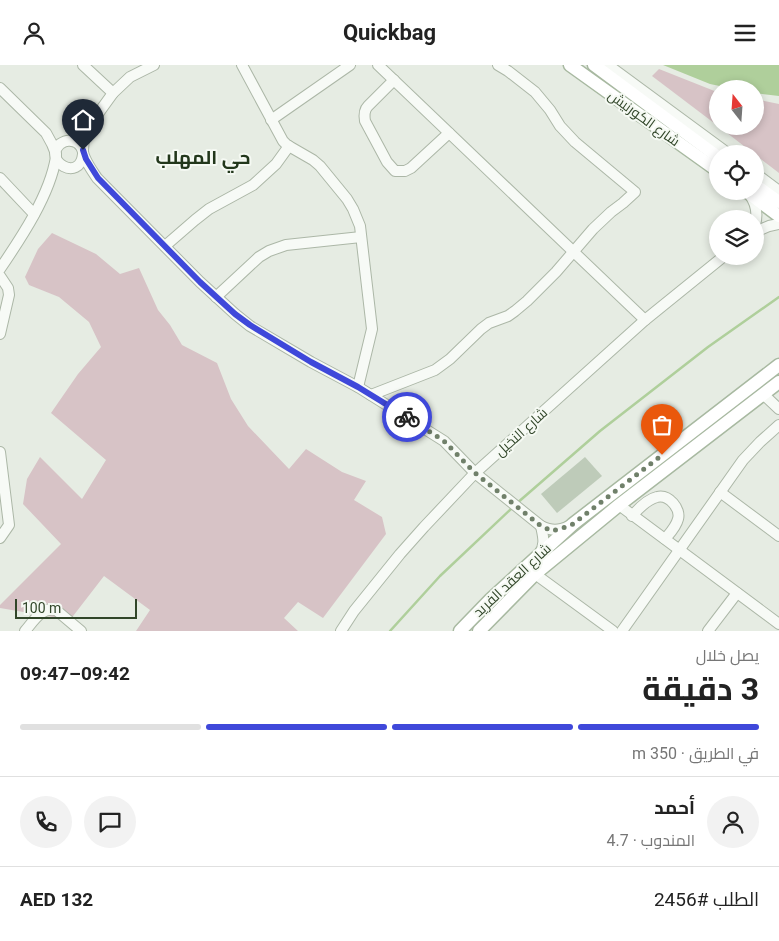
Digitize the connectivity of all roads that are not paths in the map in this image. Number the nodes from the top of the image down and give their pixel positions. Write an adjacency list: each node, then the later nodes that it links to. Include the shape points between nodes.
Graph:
1 (83, 65): 14 (street)
2 (136, 65): 11 (street)
3 (154, 65): 11 (street)
4 (242, 65): 15 (street)
5 (350, 65): 15 (street)
6 (378, 65): 12 (street)
7 (498, 65): 41 (street, via 535,92 575,143 635,192 610,212)
8 (570, 65): 25 (main road, شارع الكورنيش)
9 (594, 65): 22 (main road, شارع الكورنيش)
10 (608, 65): 20 (street)
11 (130, 77): 14 (street)
12 (394, 79): 18 (street); 18 (street, via 368,105 364,116 387,162 395,171 411,167)
13 (0, 88): 17 (street)
14 (113, 93): 16 (street)
15 (271, 120): 21 (street)
16 (87, 129): 19 (street); 23 (street)
17 (46, 133): 19 (street); 24 (street)
18 (449, 133): 41 (street)
19 (67, 141): 23 (street, via 76,142); 24 (street, via 59,145)
20 (717, 145)
21 (289, 147): 39 (street, via 320,166 347,199 360,226); 40 (street, via 254,185 209,209)
22 (709, 150)
23 (83, 152): 26 (street, via 82,161); 28 (street)
24 (56, 156): 26 (street, via 61,165); 30 (street)
25 (709, 165)
26 (72, 168): 28 (street); 30 (street)
27 (0, 178): 35 (street)
28 (98, 178): 40 (street)
29 (764, 180): 32 (street)
30 (49, 183): 35 (street)
31 (764, 191): 34 (main road)
32 (779, 191)
33 (757, 200): 36 (main road)
34 (779, 202)
35 (34, 213): 43 (street)
36 (779, 217)
37 (779, 224): 38 (street)
38 (764, 228)
39 (361, 237): 45 (street, via 286,245 269,251); 50 (street, via 372,329)
40 (165, 246): 45 (street)
41 (574, 252): 46 (street); 51 (street, via 527,301 508,316 480,329 443,365)
42 (713, 265): 46 (street, شارع النخيل)
43 (0, 269)
44 (0, 277): 47 (street, via 9,295)
45 (216, 297): 50 (street, via 250,325)
46 (645, 320): 56 (street, شارع النخيل)
47 (0, 334)
48 (779, 365): 60 (main road, شارع العقد الفريد)
49 (779, 382): 52 (main road, شارع العقد الفريد)
50 (358, 387): 51 (street)
51 (371, 395): 56 (street, via 444,441)
52 (763, 395): 53 (street); 58 (main road, شارع العقد الفريد)
53 (779, 409)
54 (779, 425): 57 (street, via 748,453)
55 (0, 453): 63 (street, via 8,525)
56 (475, 473): 61 (street); 72 (street, شارع النخيل, via 400,554)
57 (720, 492): 62 (street); 65 (street)
58 (619, 505): 59 (street); 67 (main road, شارع العقد الفريد)
59 (632, 516): 64 (street); 64 (street, via 652,499 666,498 675,505 679,517)
60 (573, 524): 61 (street, via 552,531); 66 (main road, شارع العقد الفريد)
61 (541, 526): 66 (street, via 544,543)
62 (778, 534)
63 (1, 536)
64 (666, 539): 65 (street)
65 (679, 549): 68 (street); 76 (street)
66 (537, 556): 73 (main road, شارع العقد الفريد)
67 (535, 574): 74 (main road, شارع العقد الفريد); 75 (street)
68 (737, 593): 69 (street); 77 (street)
69 (779, 624)
70 (24, 631): 71 (street, via 41,613 51,609)
71 (81, 631)
72 (341, 631)
73 (460, 631)
74 (479, 631)
75 (614, 631)
76 (622, 631)
77 (708, 631)

